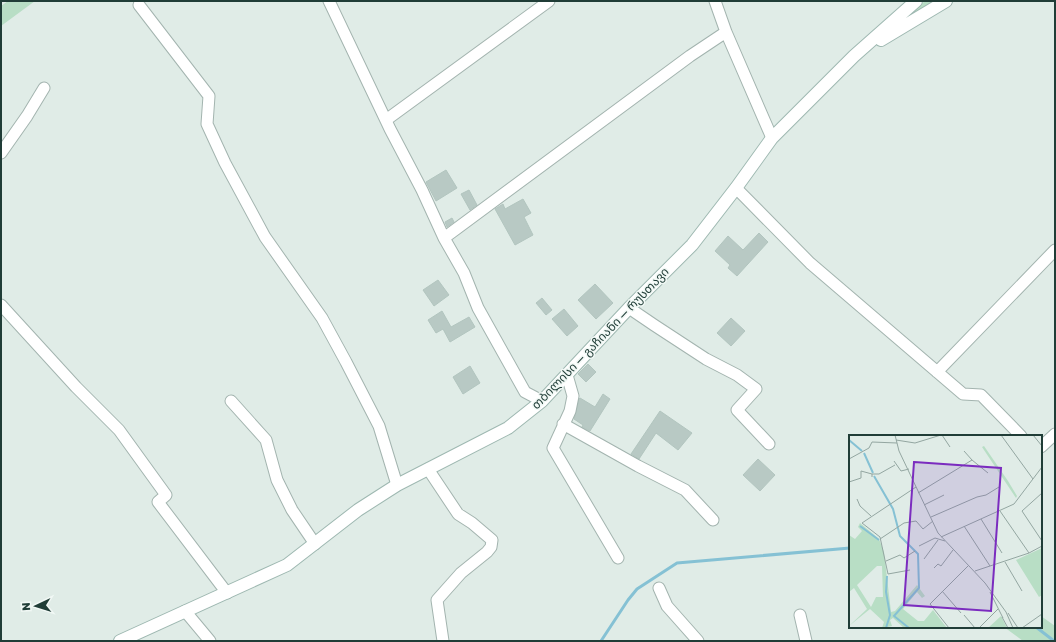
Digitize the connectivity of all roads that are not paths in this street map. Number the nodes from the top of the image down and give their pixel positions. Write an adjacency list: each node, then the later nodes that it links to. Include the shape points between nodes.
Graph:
1 (329, 1): 10 (street)
2 (549, 1): 10 (street)
3 (715, 1): 7 (street)
4 (916, 1): 8 (main road, თბილისი — გაჩიანი — რუსთავი)
5 (946, 1): 8 (main road, თბილისი — გაჩიანი — რუსთავი)
6 (139, 5): 28 (street, via 209,96 207,124 225,163 265,237 322,318 346,362 379,426)
7 (726, 32): 11 (street); 14 (street)
8 (854, 56): 11 (main road, თბილისი — გაჩიანი — რუსთავი)
9 (44, 88): 12 (street)
10 (386, 120): 14 (street)
11 (772, 138): 13 (main road, თბილისი — გაჩიანი — რუსთავი)
12 (1, 153)
13 (736, 188): 17 (main road, თბილისი — გაჩიანი — რუსთავი, via 692,245); 18 (street, via 810,263)
14 (444, 238): 21 (street, via 464,274 478,308 524,392)
15 (1055, 250): 18 (street)
16 (1, 305): 33 (street, via 119,430 166,495 158,502)
17 (629, 308): 19 (main road, თბილისი — გაჩიანი — რუსთავი); 25 (street, via 756,389 737,410)
18 (937, 372): 24 (street, via 962,394 980,395)
19 (567, 375): 21 (main road, თბილისი — გაჩიანი — რუსთავი); 22 (street, via 573,396 570,411)
20 (231, 401): 30 (street, via 266,440 277,480 292,510)
21 (542, 401): 27 (main road, თბილისი — გაჩიანი — რუსთავი, via 508,428)
22 (563, 424): 29 (street, via 685,490); 31 (street, via 553,448)
23 (1055, 434): 26 (street)
24 (1020, 435)
25 (769, 444)
26 (1042, 446)
27 (428, 469): 28 (main road, თბილისი — გაჩიანი — რუსთავი); 38 (street, via 458,514 492,540 487,552 461,573 437,600)
28 (397, 485): 30 (main road, თბილისი — გაჩიანი — რუსთავი, via 358,510)
29 (713, 520)
30 (315, 544): 33 (main road, თბილისი — გაჩიანი — რუსთავი, via 287,565)
31 (618, 558)
32 (659, 588): 39 (street, via 667,606)
33 (227, 593): 34 (main road, თბილისი — გაჩიანი — რუსთავი)
34 (185, 611): 36 (main road, თბილისი — გაჩიანი — რუსთავი); 37 (street)
35 (800, 615): 40 (street)
36 (120, 641)
37 (210, 641)
38 (442, 641)
39 (698, 641)
40 (806, 641)

